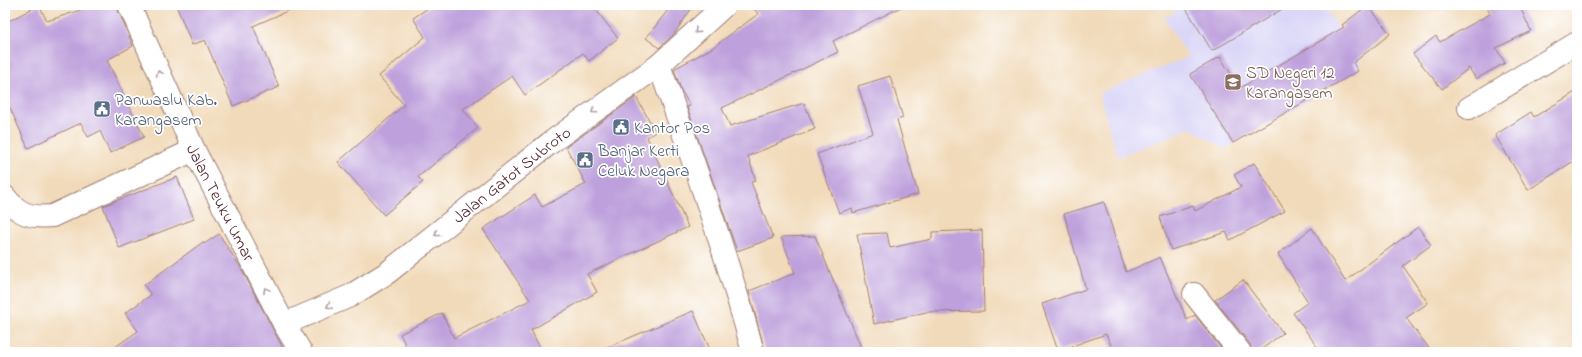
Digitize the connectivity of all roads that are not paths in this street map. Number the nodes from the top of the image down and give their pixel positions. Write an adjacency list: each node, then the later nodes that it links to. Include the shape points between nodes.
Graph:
1 (129, 5): 6 (street, Jalan Teuku Umar, one-way to 1)
2 (726, 5): 4 (street, Jalan Gatot Subroto, one-way to 4)
3 (1577, 43): 5 (street)
4 (659, 65): 9 (street, Jalan Gatot Subroto, one-way to 9, via 550,143 387,273 350,296); 11 (street, via 723,250)
5 (1469, 108)
6 (194, 150): 7 (street, via 52,216 37,218 23,214); 9 (street, Jalan Teuku Umar, one-way to 6)
7 (5, 197)
8 (1194, 294): 12 (street)
9 (284, 324): 10 (street, Jalan Teuku Umar)
10 (301, 352)
11 (753, 352)
12 (1240, 352)

